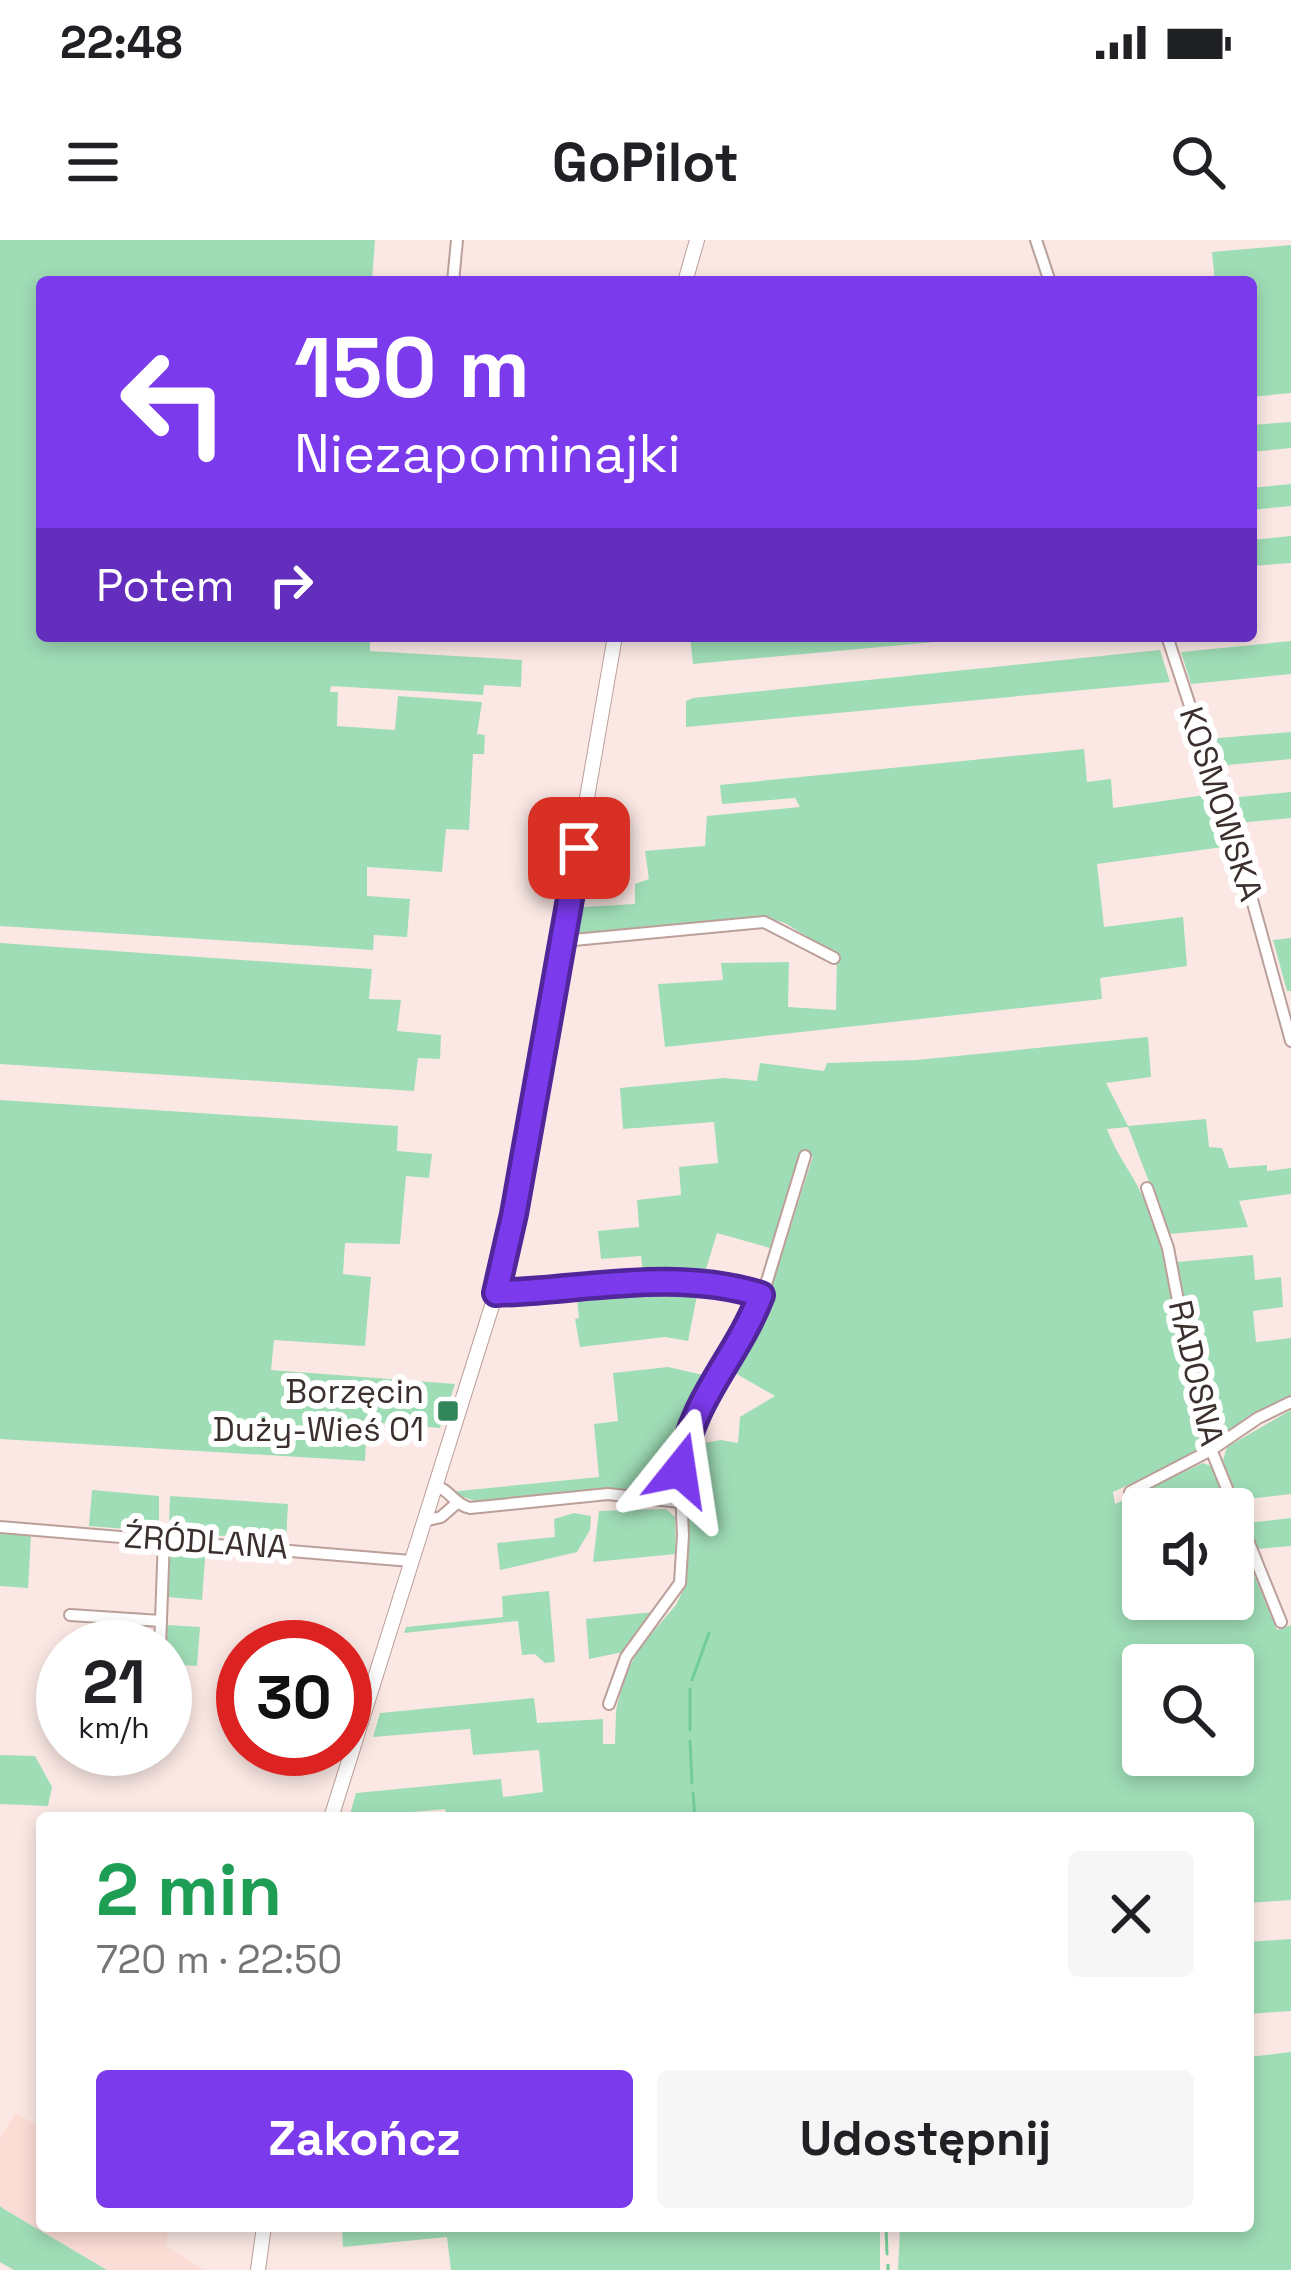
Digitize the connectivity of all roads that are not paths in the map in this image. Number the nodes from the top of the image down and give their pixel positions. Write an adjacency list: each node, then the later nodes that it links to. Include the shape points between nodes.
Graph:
1 (457, 240): 4 (street)
2 (697, 240): 5 (main road)
3 (1036, 240): 6 (street)
4 (454, 276)
5 (687, 276)
6 (1048, 276)
7 (614, 642): 9 (main road)
8 (1169, 642): 11 (street, KOSMOWSKA)
9 (563, 941): 10 (street, via 764,922); 14 (main road)
10 (834, 958)
11 (1291, 1041)
12 (805, 1156): 15 (street)
13 (1147, 1188): 17 (street, RADOSNA, via 1168,1248 1192,1392)
14 (496, 1293): 15 (street, via 676,1281); 18 (main road)
15 (761, 1295): 20 (street, via 692,1418)
16 (1291, 1402): 17 (street)
17 (1211, 1450): 19 (street); 29 (street, RADOSNA)
18 (435, 1486): 21 (street); 22 (main road)
19 (1138, 1488)
20 (680, 1502): 21 (street, via 608,1494); 30 (street, via 680,1582 626,1657)
21 (457, 1503): 22 (street)
22 (424, 1521): 25 (main road)
23 (0, 1527): 24 (street, ŹRÓDLANA)
24 (164, 1538): 25 (street, ŹRÓDLANA); 28 (street)
25 (411, 1561): 31 (main road)
26 (70, 1615): 27 (street)
27 (146, 1620)
28 (161, 1620)
29 (1281, 1622)
30 (610, 1704)
31 (333, 1812)
32 (263, 2232): 33 (main road)
33 (258, 2270)

